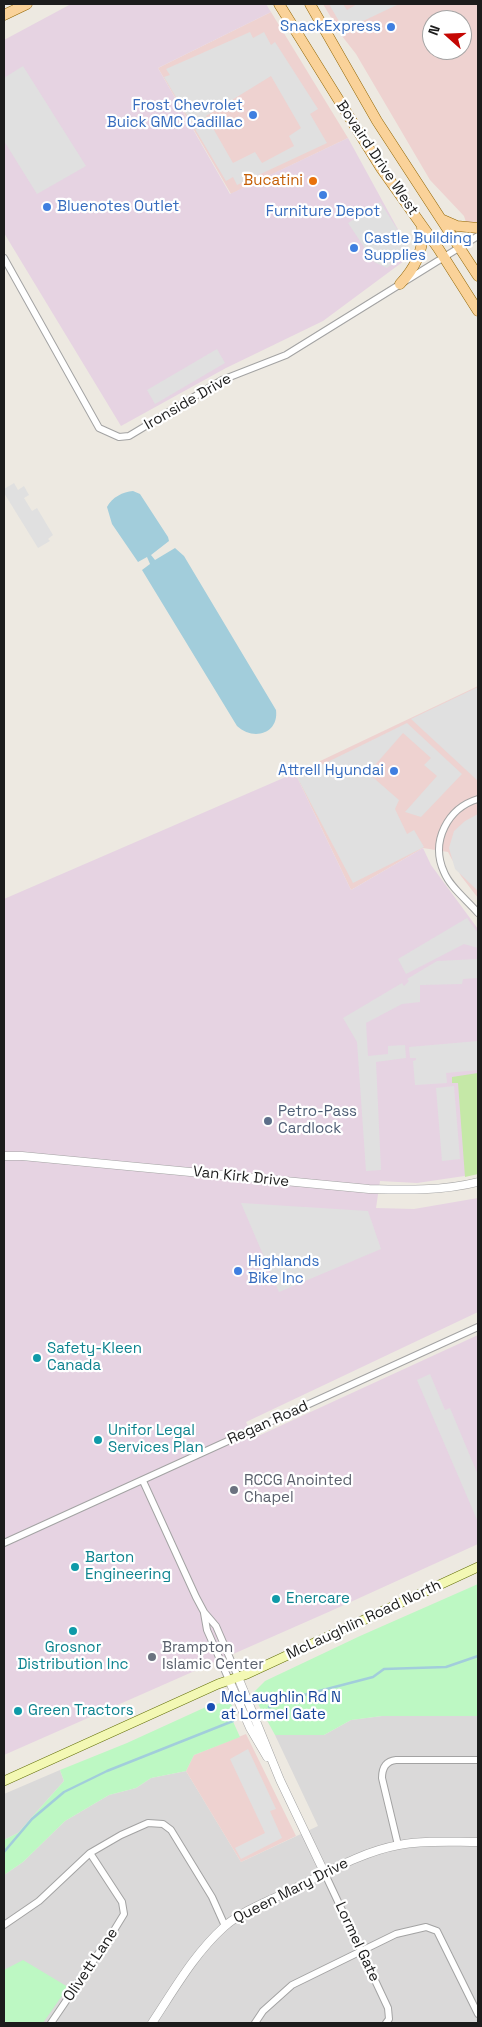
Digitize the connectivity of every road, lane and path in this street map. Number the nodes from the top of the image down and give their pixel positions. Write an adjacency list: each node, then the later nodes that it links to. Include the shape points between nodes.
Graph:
1 (27, 4): 4 (main road)
2 (279, 4): 6 (main road, Bovaird Drive West, via 381,168)
3 (310, 4): 5 (main road, Bovaird Drive West, via 377,121)
4 (4, 15)
5 (440, 218): 7 (main road, via 457,226); 9 (main road, Bovaird Drive West)
6 (422, 226): 10 (main road, Bovaird Drive West); 13 (main road, via 420,254)
7 (478, 228)
8 (478, 236): 9 (street, Ironside Drive)
9 (459, 248): 10 (street, Ironside Drive); 12 (main road, Bovaird Drive West)
10 (444, 257): 13 (street, Ironside Drive); 14 (main road, Bovaird Drive West)
11 (4, 258): 13 (street, Ironside Drive, via 99,428 119,437 130,436 222,380 286,355)
12 (478, 276)
13 (400, 284)
14 (478, 311)
15 (478, 799): 16 (street, via 466,802 455,811 442,831 438,853 450,882)
16 (478, 913)
17 (4, 1156): 18 (street, Van Kirk Drive, via 369,1189 413,1190)
18 (478, 1182)
19 (478, 1327): 20 (street, Regan Road)
20 (144, 1481): 21 (street, Regan Road); 23 (street, via 204,1612 207,1630)
21 (4, 1543)
22 (478, 1567): 23 (main road, McLaughlin Road North)
23 (234, 1679): 25 (main road, McLaughlin Road North); 29 (street, Lormel Gate, via 250,1728 280,1780)
24 (478, 1760): 27 (street, via 396,1760 386,1764 382,1778)
25 (4, 1781)
26 (478, 1842): 27 (street, Queen Mary Drive)
27 (398, 1845): 29 (street, Queen Mary Drive, via 365,1855)
28 (90, 1853): 30 (street, via 39,1901); 31 (street, via 148,1823 163,1824 212,1897); 34 (street, Olivett Lane, via 122,1902 124,1914)
29 (324, 1874): 31 (street, Queen Mary Drive); 32 (street, Lormel Gate)
30 (4, 1925)
31 (225, 1926): 35 (street, Queen Mary Drive, via 187,1969)
32 (360, 1951): 33 (street, via 396,1934 426,1927 434,1929); 36 (street, via 292,1985 263,2011); 37 (street, Lormel Gate, via 388,2008 389,2020)
33 (478, 2014)
34 (51, 2023)
35 (152, 2023)
36 (255, 2023)
37 (386, 2023)

